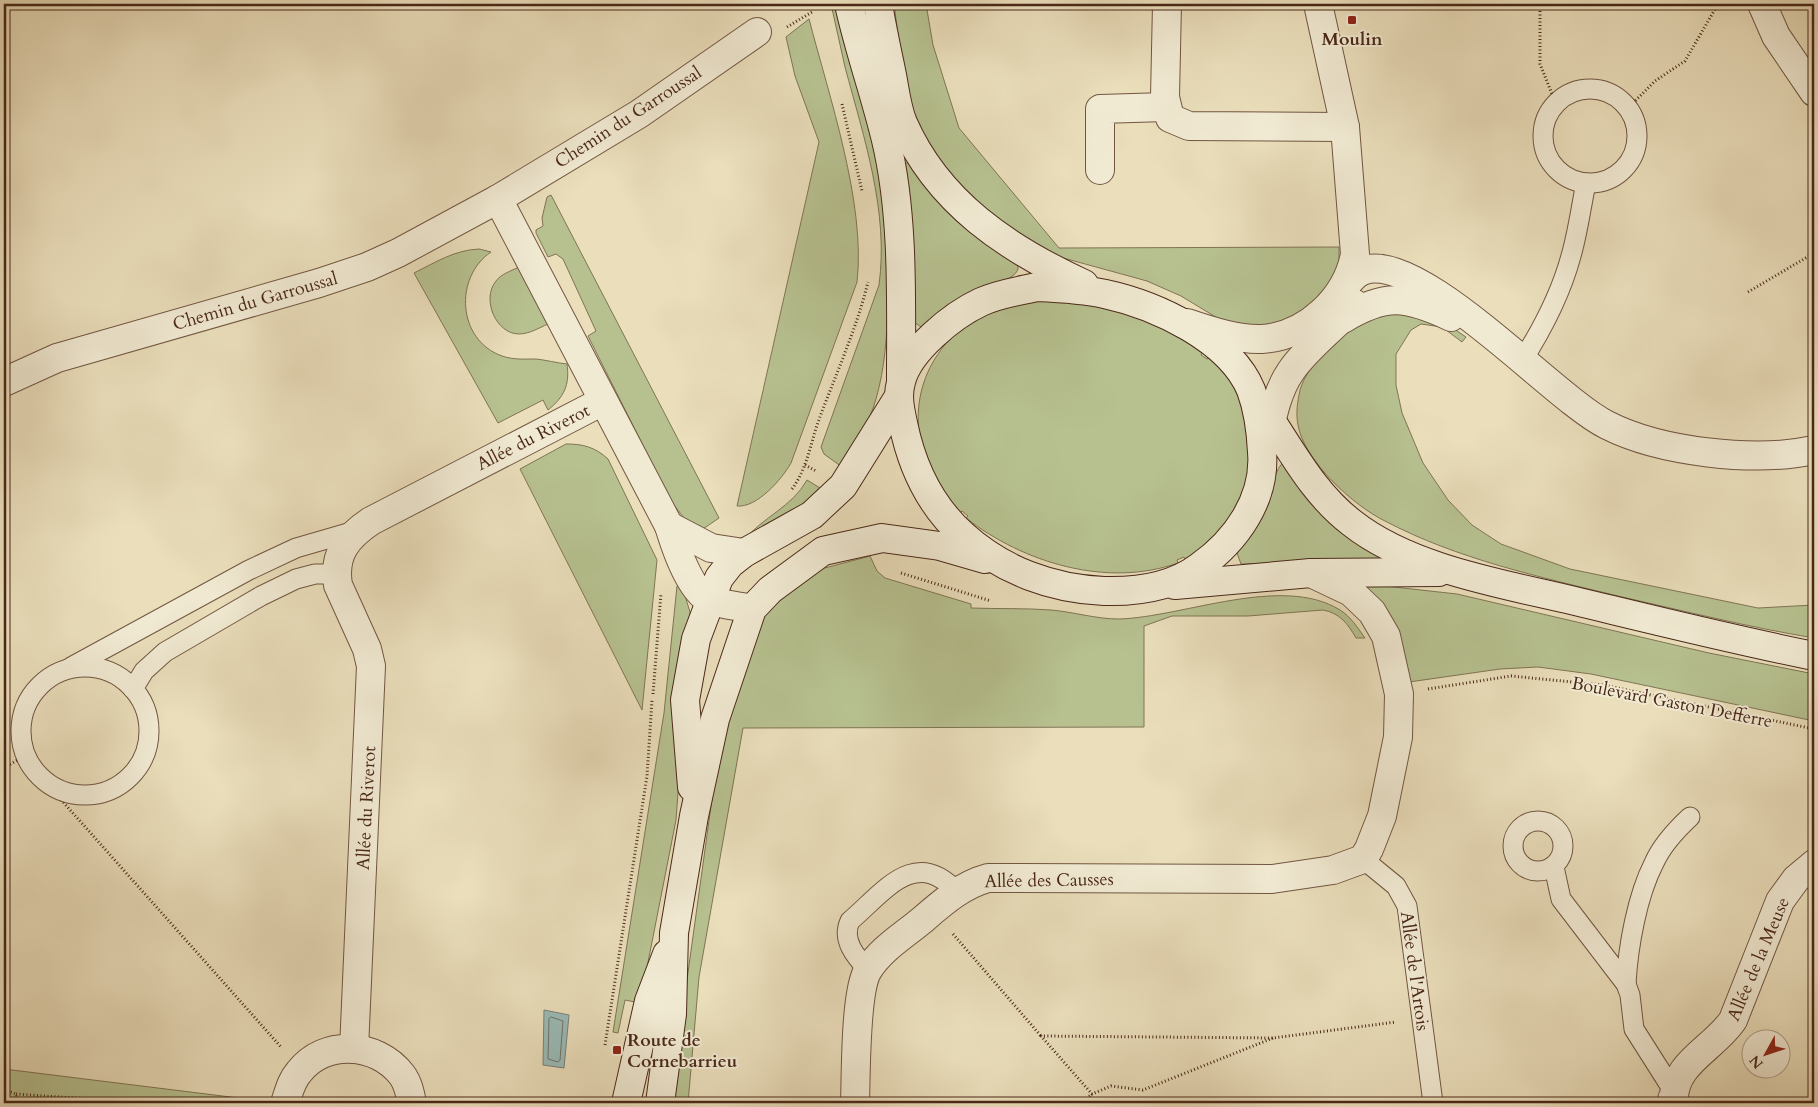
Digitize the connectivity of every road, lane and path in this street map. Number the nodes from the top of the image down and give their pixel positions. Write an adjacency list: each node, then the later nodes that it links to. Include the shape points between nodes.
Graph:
1 (848, 4): 30 (street, via 886,140 895,195)
2 (1167, 4): 12 (street)
3 (1318, 4): 14 (street)
4 (1540, 4): 11 (path, via 1540,64)
5 (1718, 4): 13 (path, via 1685,61 1655,81)
6 (1762, 4): 9 (street, via 1776,36)
7 (880, 8): 24 (street, via 903,122 942,186 962,209 1010,245 1037,262)
8 (757, 32): 18 (street, Chemin du Garroussal, via 639,114)
9 (1814, 92)
10 (841, 97): 19 (path)
11 (1556, 104): 13 (lane, via 1577,91 1589,89 1602,90 1617,97); 17 (lane, via 1546,117 1542,141 1549,160 1565,177)
12 (1166, 107): 14 (street, via 1170,118 1189,126); 15 (street, via 1100,109)
13 (1628, 108): 17 (lane, via 1635,123 1637,146 1628,165 1608,181)
14 (1345, 127): 16 (street)
15 (1100, 170)
16 (1349, 170): 21 (street, via 1370,251); 25 (street, via 1355,254)
17 (1586, 183): 28 (lane, via 1571,255 1560,289)
18 (498, 198): 29 (street, Chemin du Garroussal, via 367,267 57,358); 32 (street)
19 (863, 199)
20 (1814, 253): 23 (path)
21 (1371, 269): 25 (street, via 1356,274); 27 (street, via 1397,273 1432,290)
22 (868, 274): 36 (path, via 853,331)
23 (1748, 292)
24 (1106, 294): 26 (street, via 1141,304); 30 (street, via 1037,287 982,301 942,326 919,350)
25 (1341, 307): 26 (street, via 1331,304 1304,325 1260,339 1221,334); 27 (street, via 1399,300 1431,307); 33 (street, via 1319,340 1290,372)
26 (1175, 319): 31 (street, via 1226,355)
27 (1487, 332): 28 (street)
28 (1522, 361): 34 (street, via 1604,424 1650,442 1674,448 1727,453)
29 (4, 382)
30 (900, 389): 39 (street, via 843,486 812,514); 40 (street, via 908,449 925,490 942,514 966,538)
31 (1251, 390): 33 (street); 35 (street, via 1261,432)
32 (603, 401): 37 (street); 38 (street, Allée du Riverot)
33 (1272, 421): 35 (street); 42 (street, via 1308,478 1351,523 1395,549)
34 (1814, 450)
35 (1263, 459): 45 (street, via 1258,494 1240,528 1214,556 1192,573)
36 (805, 465)
37 (669, 526): 39 (street, via 711,548); 47 (street, via 679,557 700,592)
38 (358, 530): 44 (street, Allée du Riverot, via 349,537 339,554); 51 (lane, Allée du Riverot, via 296,548 272,559)
39 (744, 553): 47 (street, via 719,578)
40 (1008, 566): 45 (street, via 1044,582 1084,590 1120,591); 49 (street, via 940,546 882,538 823,551 770,590)
41 (894, 569): 48 (path, via 907,576)
42 (1453, 572): 43 (street); 50 (street)
43 (1311, 573): 45 (street); 60 (street, via 1352,592 1372,612 1386,636 1400,694 1398,737 1382,816)
44 (336, 574): 52 (lane, via 315,574 296,579 261,596 165,652 144,671); 72 (street, Allée du Riverot, via 371,666)
45 (1166, 586)
46 (662, 588): 71 (path, via 648,776)
47 (709, 599): 49 (street); 58 (street, via 696,639 685,700)
48 (991, 601)
49 (752, 609): 58 (street, via 715,719)
50 (1814, 656)
51 (69, 668): 52 (lane, Allée du Riverot, via 89,667 111,672); 55 (lane, Allée du Riverot, via 48,678 31,695 20,730)
52 (134, 689): 57 (lane, Allée du Riverot, via 149,720 149,742 132,776 114,789 93,796 68,794)
53 (1420, 691): 54 (path, Boulevard Gaston Defferre, via 1511,676 1603,685)
54 (1814, 728)
55 (26, 755): 56 (path); 57 (lane, Allée du Riverot, via 34,771)
56 (4, 768)
57 (48, 784): 73 (path)
58 (694, 816): 65 (street)
59 (1690, 818): 67 (lane, via 1675,831 1654,862 1641,899)
60 (1363, 859): 63 (street, Allée des Causses, via 1333,870 1272,879 988,878); 68 (lane, Allée de l'Artois, via 1396,886 1407,906)
61 (1814, 864): 77 (street, Allée de la Meuse, via 1796,879 1780,901 1734,1020 1682,1072)
62 (1554, 867): 67 (lane, via 1561,899)
63 (957, 892): 64 (street, Allée des Causses); 66 (lane, via 949,882 932,874 911,872 850,921 848,941)
64 (933, 911): 66 (street, Allée des Causses); 69 (path)
65 (674, 934): 82 (street, via 649,1001); 83 (street, via 672,1014)
66 (868, 970): 84 (street, Allée des Causses, via 861,991)
67 (1626, 984): 77 (lane, via 1634,1029)
68 (1422, 1019): 70 (path); 86 (lane, Allée de l'Artois)
69 (1041, 1036): 70 (path); 76 (path)
70 (1273, 1038): 76 (path, via 1143,1090 1111,1086)
71 (605, 1048)
72 (354, 1049): 73 (street, via 337,1048 316,1056); 81 (street, via 368,1050 385,1059 401,1074)
73 (300, 1070): 80 (street)
74 (4, 1090): 75 (path)
75 (16, 1094): 78 (path); 79 (path)
76 (1092, 1094): 85 (path)
77 (1670, 1100)
78 (17, 1103)
79 (148, 1103)
80 (285, 1103)
81 (412, 1103)
82 (626, 1103)
83 (660, 1103)
84 (855, 1103)
85 (1081, 1103)
86 (1433, 1103)

